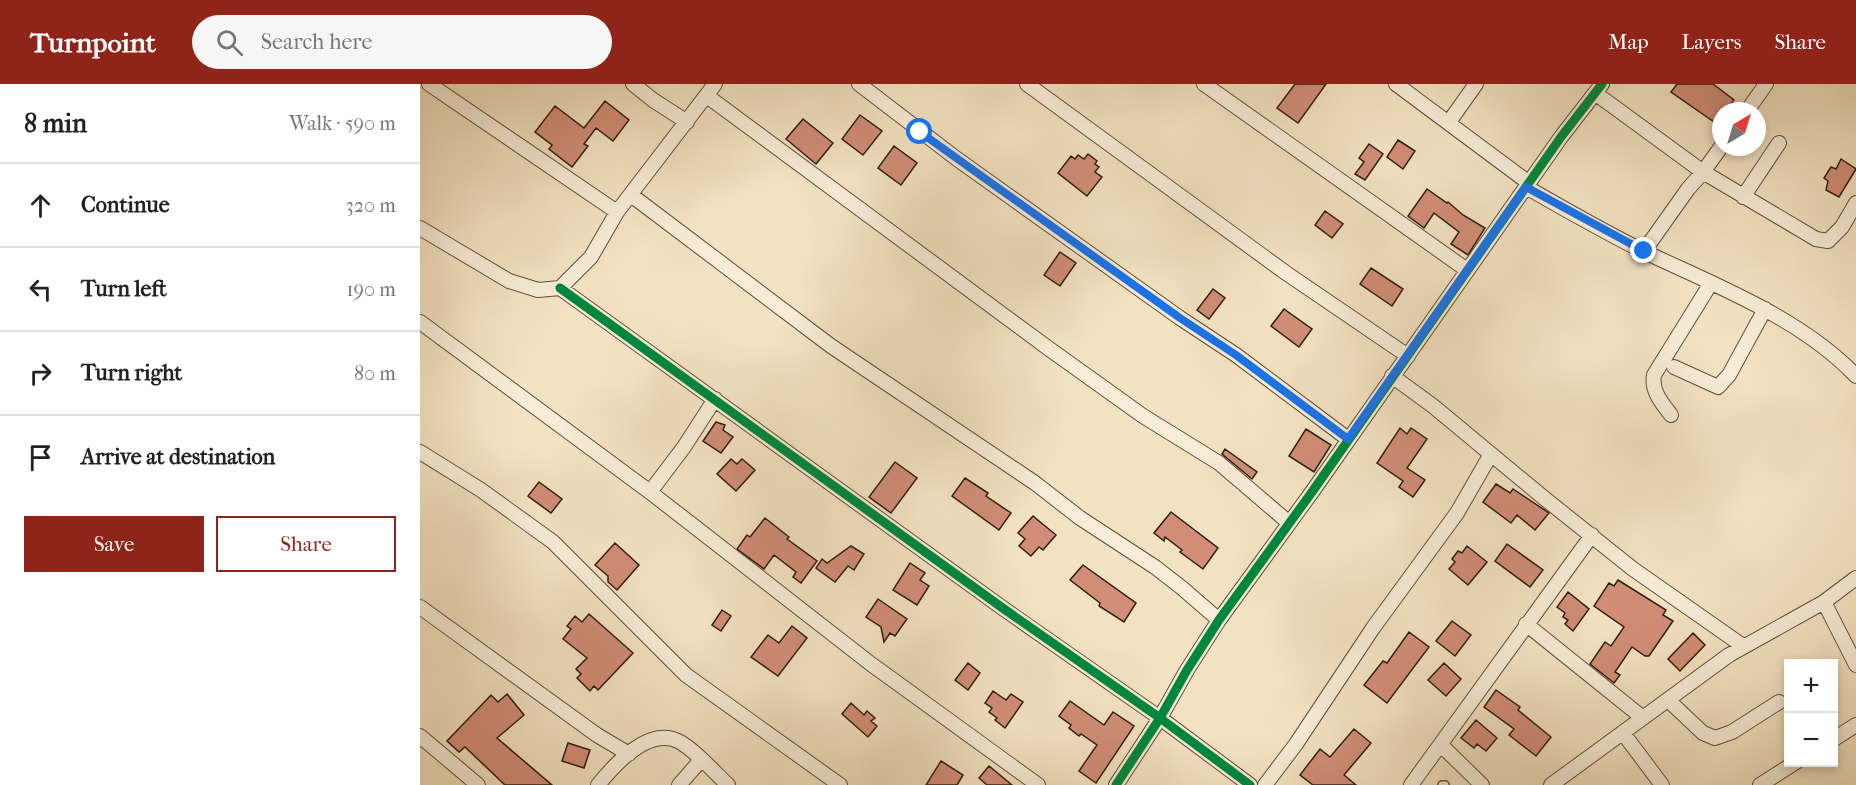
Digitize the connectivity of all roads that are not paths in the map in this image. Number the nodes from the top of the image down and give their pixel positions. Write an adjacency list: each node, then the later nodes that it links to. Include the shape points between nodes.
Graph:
1 (429, 84): 21 (street)
2 (633, 84): 12 (street)
3 (859, 84): 35 (street, via 957,159 1236,355)
4 (1027, 84): 29 (street, via 1286,273)
5 (1204, 84): 24 (street)
6 (1396, 84): 13 (street)
7 (1476, 84): 13 (street)
8 (1766, 84): 11 (street)
9 (1599, 88): 16 (street); 17 (street)
10 (711, 90): 12 (street); 39 (street, via 1048,348 1143,416 1219,463)
11 (1753, 102)
12 (687, 122): 18 (street)
13 (1449, 122): 17 (street, via 1529,183)
14 (1779, 143): 19 (street)
15 (1715, 156): 16 (street)
16 (1703, 172): 19 (street); 23 (street)
17 (1526, 187): 23 (street); 24 (street)
18 (631, 195): 21 (street); 44 (street, via 831,346 1155,567)
19 (1743, 197): 20 (street, via 1828,242)
20 (1856, 203)
21 (617, 212): 26 (street, via 591,257)
22 (420, 228): 26 (street, via 509,281 538,290)
23 (1644, 251): 25 (street)
24 (1467, 270): 29 (street)
25 (1711, 283): 27 (street); 34 (street, via 1654,375 1653,386)
26 (560, 288): 33 (street)
27 (1765, 309): 30 (street, via 1729,375 1718,387); 31 (street, via 1841,360)
28 (420, 322): 38 (street)
29 (1408, 356): 32 (street)
30 (1674, 367)
31 (1856, 375)
32 (1392, 376): 35 (street); 37 (street)
33 (715, 399): 38 (street); 50 (street)
34 (1671, 415)
35 (1348, 439): 39 (street)
36 (420, 452): 64 (street, via 553,542 686,675)
37 (1491, 454): 40 (street); 68 (street, via 1457,513)
38 (650, 492): 65 (street, via 871,664)
39 (1288, 522): 44 (street)
40 (1592, 535): 45 (street); 46 (street)
41 (1856, 579): 42 (street)
42 (1824, 602): 46 (street); 47 (street)
43 (420, 607): 57 (street)
44 (1219, 620): 50 (street)
45 (1526, 624): 51 (street); 56 (street)
46 (1743, 646): 48 (street)
47 (1856, 665)
48 (1668, 700): 49 (street, via 1703,733 1715,738 1732,732); 51 (street)
49 (1779, 702)
50 (1160, 718): 66 (street); 67 (street)
51 (1643, 718): 53 (street)
52 (1856, 725): 55 (street)
53 (1623, 733): 71 (street); 72 (street)
54 (420, 736): 60 (street)
55 (1838, 736)
56 (1441, 745): 69 (street); 70 (street)
57 (629, 754): 58 (street, via 646,741 664,737 679,742); 61 (street)
58 (701, 760): 62 (street); 63 (street)
59 (1788, 767): 73 (street)
60 (478, 785)
61 (598, 785)
62 (679, 785)
63 (728, 785)
64 (840, 785)
65 (1038, 785)
66 (1116, 785)
67 (1250, 785)
68 (1265, 785)
69 (1411, 785)
70 (1482, 785)
71 (1551, 785)
72 (1662, 785)
73 (1760, 785)

